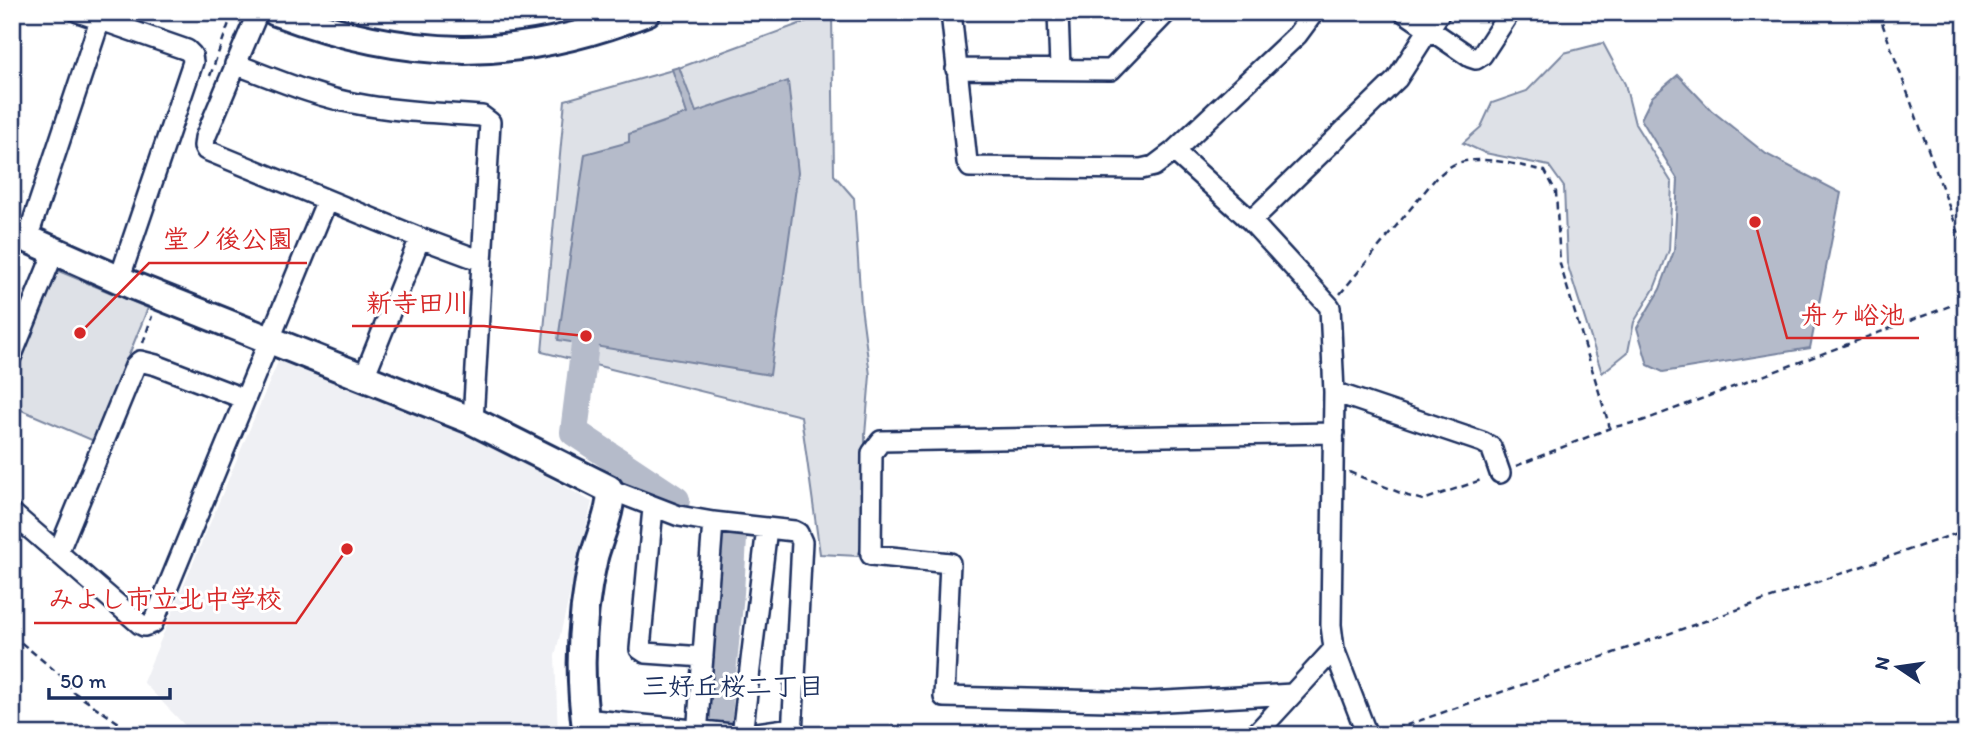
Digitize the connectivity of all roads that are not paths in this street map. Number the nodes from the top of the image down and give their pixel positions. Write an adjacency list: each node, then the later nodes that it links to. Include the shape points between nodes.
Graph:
1 (78, 12): 12 (street)
2 (258, 12): 14 (street)
3 (275, 12): 4 (street, via 388,45 471,50 590,33)
4 (647, 12)
5 (951, 12): 16 (street)
6 (1058, 12): 15 (street)
7 (1167, 12): 15 (street, via 1111,69)
8 (1314, 12): 17 (street, via 1297,35)
9 (1404, 12): 13 (street)
10 (1440, 12): 13 (street)
11 (1510, 12): 13 (street, via 1476,59)
12 (100, 20): 20 (street); 24 (street, via 187,50 193,62)
13 (1429, 29): 19 (street, via 1397,79)
14 (235, 64): 18 (street, via 205,138 206,150); 23 (street, via 356,104 488,120)
15 (1060, 68): 16 (street)
16 (956, 69): 17 (street, via 970,167 1148,169)
17 (1174, 151): 19 (street)
18 (327, 200): 21 (street); 25 (street)
19 (1251, 221): 28 (street, via 1330,307)
20 (20, 236): 22 (street)
21 (420, 239): 23 (street); 27 (street)
22 (54, 252): 24 (street); 26 (street)
23 (482, 261): 30 (street)
24 (119, 280): 25 (street)
25 (270, 341): 27 (street); 29 (street)
26 (12, 355)
27 (364, 377): 30 (street)
28 (1334, 392): 31 (street); 32 (street, via 1482,442 1491,447)
29 (245, 399): 38 (street, via 140,361); 38 (street, via 153,623 140,624)
30 (473, 421): 33 (street)
31 (1334, 433): 39 (street); 41 (street, via 881,441 872,453 871,555 950,563 944,697 1148,702)
32 (1500, 472)
33 (609, 489): 34 (street); 42 (street, via 611,499 582,621)
34 (653, 508): 36 (street); 40 (street, via 640,649)
35 (12, 513): 38 (street)
36 (713, 522): 37 (street); 40 (street)
37 (767, 528): 44 (street, via 798,533 802,542); 45 (street)
38 (58, 553)
39 (1334, 649): 41 (street); 47 (street)
40 (703, 657): 43 (street)
41 (1292, 694): 46 (street)
42 (585, 727): 43 (street)
43 (697, 732): 45 (street)
44 (792, 732): 45 (street)
45 (742, 735)
46 (1255, 735)
47 (1367, 735)

